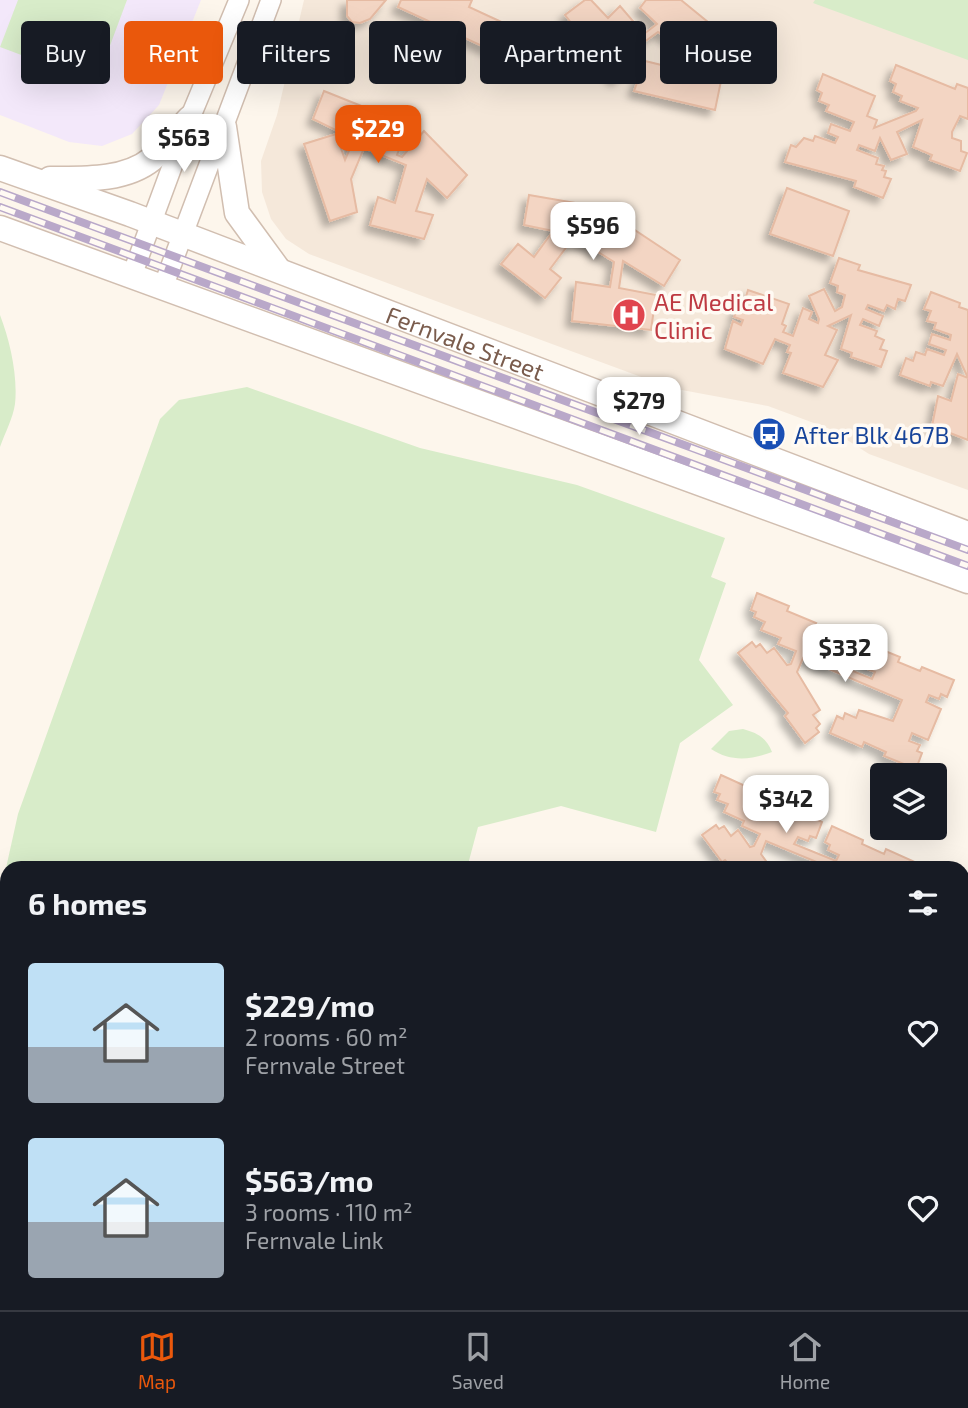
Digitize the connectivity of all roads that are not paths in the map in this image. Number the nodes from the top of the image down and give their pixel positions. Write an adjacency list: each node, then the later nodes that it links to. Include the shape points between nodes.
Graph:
1 (239, 0): 3 (street)
2 (271, 0): 4 (street)
3 (190, 118): 6 (street, via 151,160 127,171 104,178); 7 (street)
4 (224, 127): 9 (street); 10 (street, via 237,213)
5 (0, 168): 6 (street, Fernvale Street)
6 (29, 179): 7 (street, Fernvale Street)
7 (151, 223): 9 (street, Fernvale Street); 11 (street)
8 (0, 228): 11 (street)
9 (183, 235): 10 (street, Fernvale Street); 12 (street)
10 (279, 272): 13 (street, Fernvale Street)
11 (132, 275): 12 (street)
12 (163, 287): 14 (street)
13 (968, 534)
14 (968, 581)

